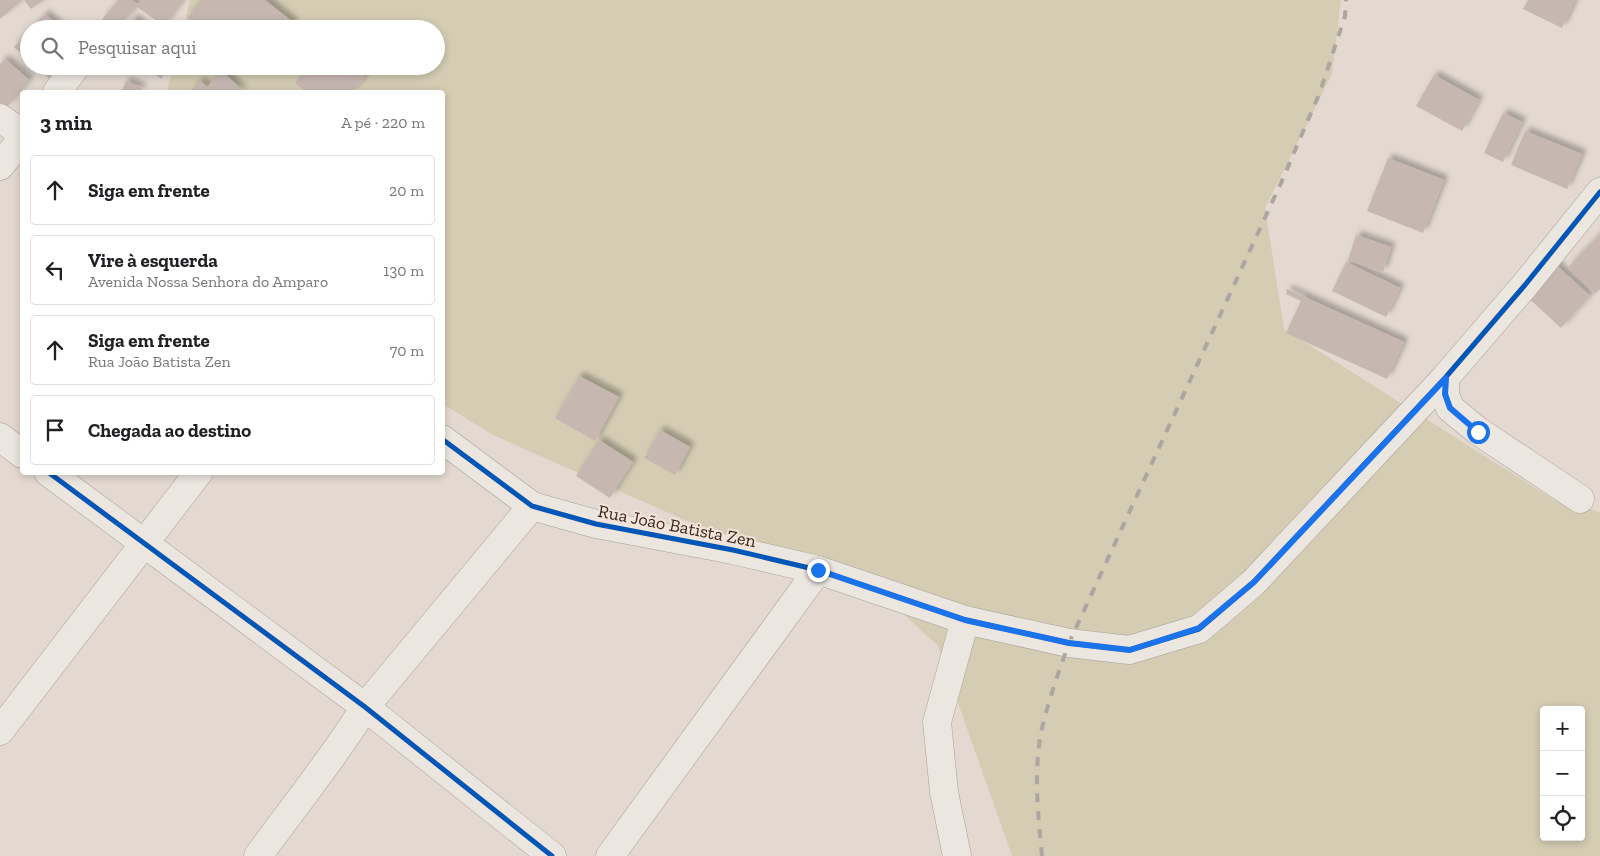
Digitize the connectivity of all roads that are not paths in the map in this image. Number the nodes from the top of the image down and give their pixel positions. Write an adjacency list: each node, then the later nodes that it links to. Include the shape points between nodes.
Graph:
1 (69, 75): 2 (street)
2 (58, 90)
3 (0, 118): 4 (street)
4 (20, 132)
5 (20, 141): 6 (street)
6 (0, 166)
7 (1600, 192): 8 (street, Rua João Batista Zen)
8 (1446, 378): 14 (street, via 1445,394 1450,408 1478,432); 18 (street, Rua João Batista Zen, via 1254,582 1199,628 1130,650 1069,643)
9 (0, 437): 11 (street)
10 (445, 441): 15 (street, Rua João Batista Zen)
11 (20, 452)
12 (52, 475): 16 (street)
13 (196, 475): 16 (street)
14 (1580, 499)
15 (532, 506): 17 (street, Rua João Batista Zen, via 596,524); 19 (street)
16 (143, 543): 19 (street); 20 (street)
17 (818, 570): 18 (street, Rua João Batista Zen); 23 (street)
18 (965, 620): 24 (street, via 938,722 944,792)
19 (365, 707): 21 (street); 22 (street)
20 (0, 731)
21 (258, 856)
22 (552, 856)
23 (610, 856)
24 (957, 856)

